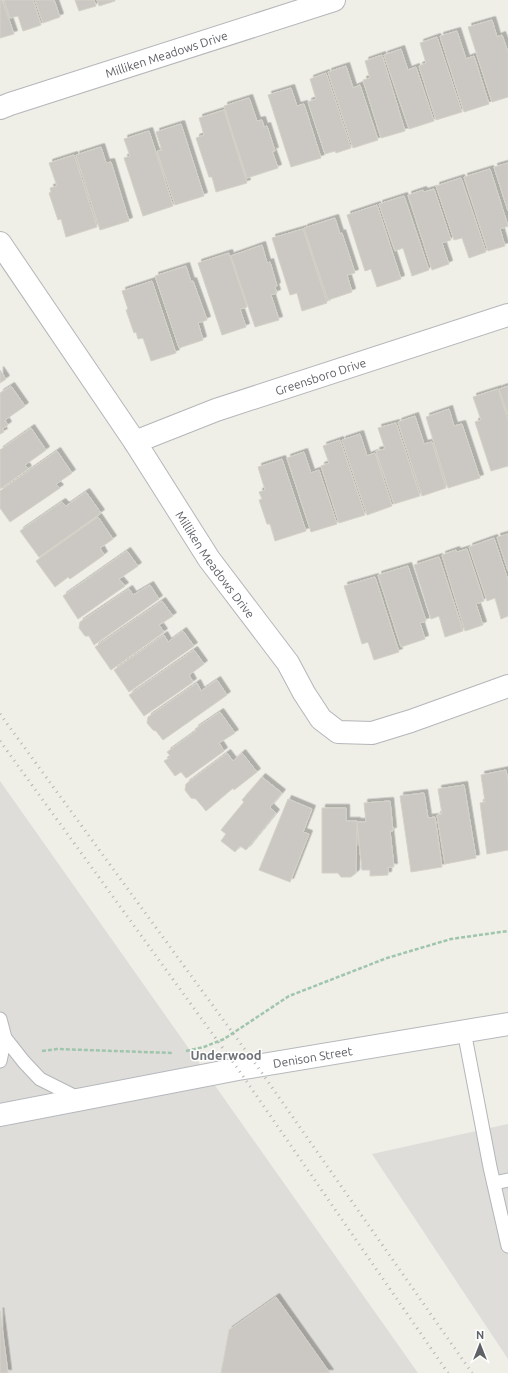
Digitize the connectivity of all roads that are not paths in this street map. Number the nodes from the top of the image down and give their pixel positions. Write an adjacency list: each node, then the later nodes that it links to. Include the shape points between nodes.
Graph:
1 (334, 0): 2 (street, Milliken Meadows Drive)
2 (0, 108)
3 (0, 243): 5 (street, Milliken Meadows Drive)
4 (508, 315): 5 (street, Greensboro Drive, via 216,410)
5 (135, 442): 6 (street, Milliken Meadows Drive, via 209,559 288,663 321,719 338,732 372,733)
6 (508, 686)
7 (0, 1019): 10 (lane)
8 (508, 1024): 9 (street, Denison Street)
9 (464, 1031): 12 (street, Denison Street, via 238,1069); 15 (lane)
10 (5, 1038): 11 (lane); 12 (lane, via 40,1079)
11 (0, 1061)
12 (82, 1099): 13 (street, Denison Street)
13 (0, 1115)
14 (508, 1180): 15 (lane)
15 (494, 1183): 16 (lane)
16 (508, 1246)

